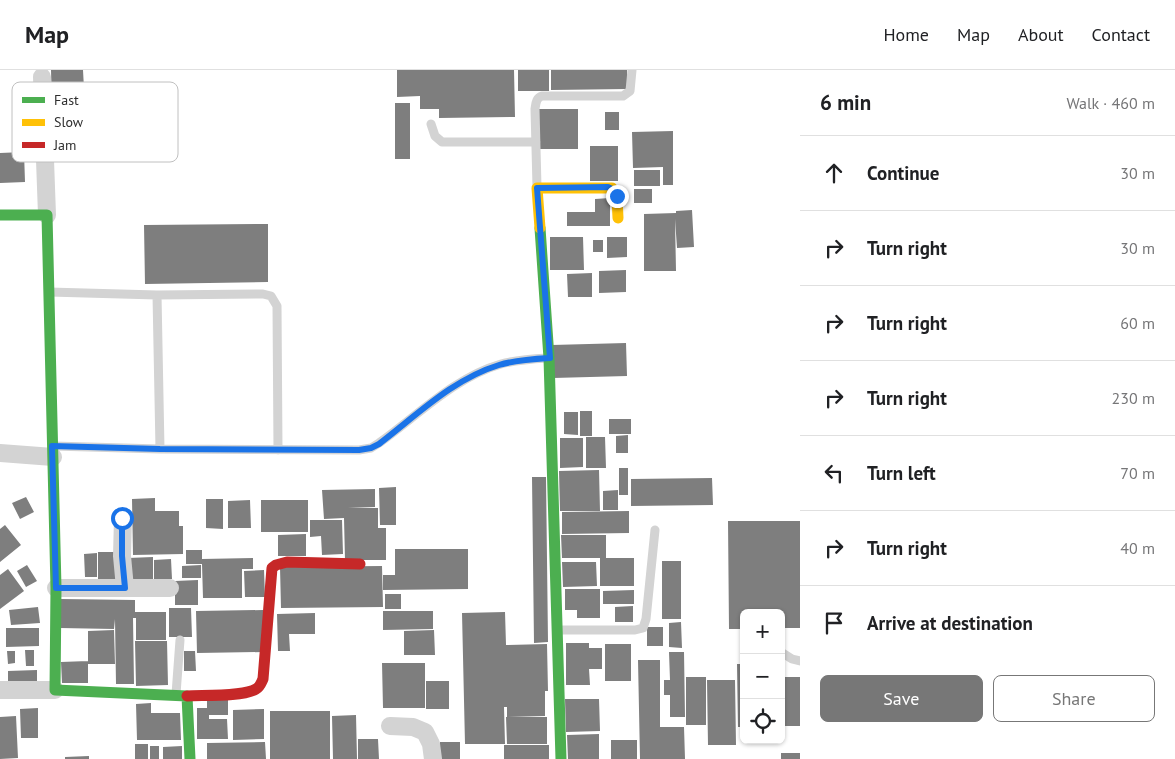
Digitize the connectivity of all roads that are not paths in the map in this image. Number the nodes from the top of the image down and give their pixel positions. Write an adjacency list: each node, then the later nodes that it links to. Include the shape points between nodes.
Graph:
1 (632, 70): 5 (lane, via 630,91 623,96 540,96 536,102)
2 (42, 77): 3 (street)
3 (42, 82)
4 (431, 124): 5 (lane, via 435,136 442,142)
5 (536, 142): 7 (lane)
6 (45, 162): 9 (street)
7 (537, 188): 10 (street, via 612,188 617,196); 13 (street)
8 (0, 215): 9 (street)
9 (47, 215): 11 (street)
10 (618, 218)
11 (49, 292): 12 (lane); 16 (street)
12 (157, 295): 14 (lane); 15 (lane, via 268,294 274,300 277,306)
13 (550, 358): 15 (lane, via 500,364 474,375 371,448); 24 (street)
14 (160, 449): 15 (lane); 16 (lane)
15 (278, 450)
16 (52, 451): 17 (street); 21 (street)
17 (0, 453)
18 (122, 518): 22 (street)
19 (655, 530): 24 (lane, via 643,628)
20 (360, 564): 30 (street, via 287,562 276,565 270,576 262,684 249,692)
21 (56, 588): 22 (street); 29 (street)
22 (125, 588): 23 (street)
23 (170, 588)
24 (557, 630): 34 (street)
25 (180, 640): 30 (lane)
26 (784, 654): 27 (lane)
27 (800, 661)
28 (0, 690): 29 (street)
29 (55, 690): 30 (street)
30 (182, 695): 32 (street)
31 (390, 726): 33 (street, via 413,727 425,732)
32 (190, 759)
33 (433, 759)
34 (561, 759)

